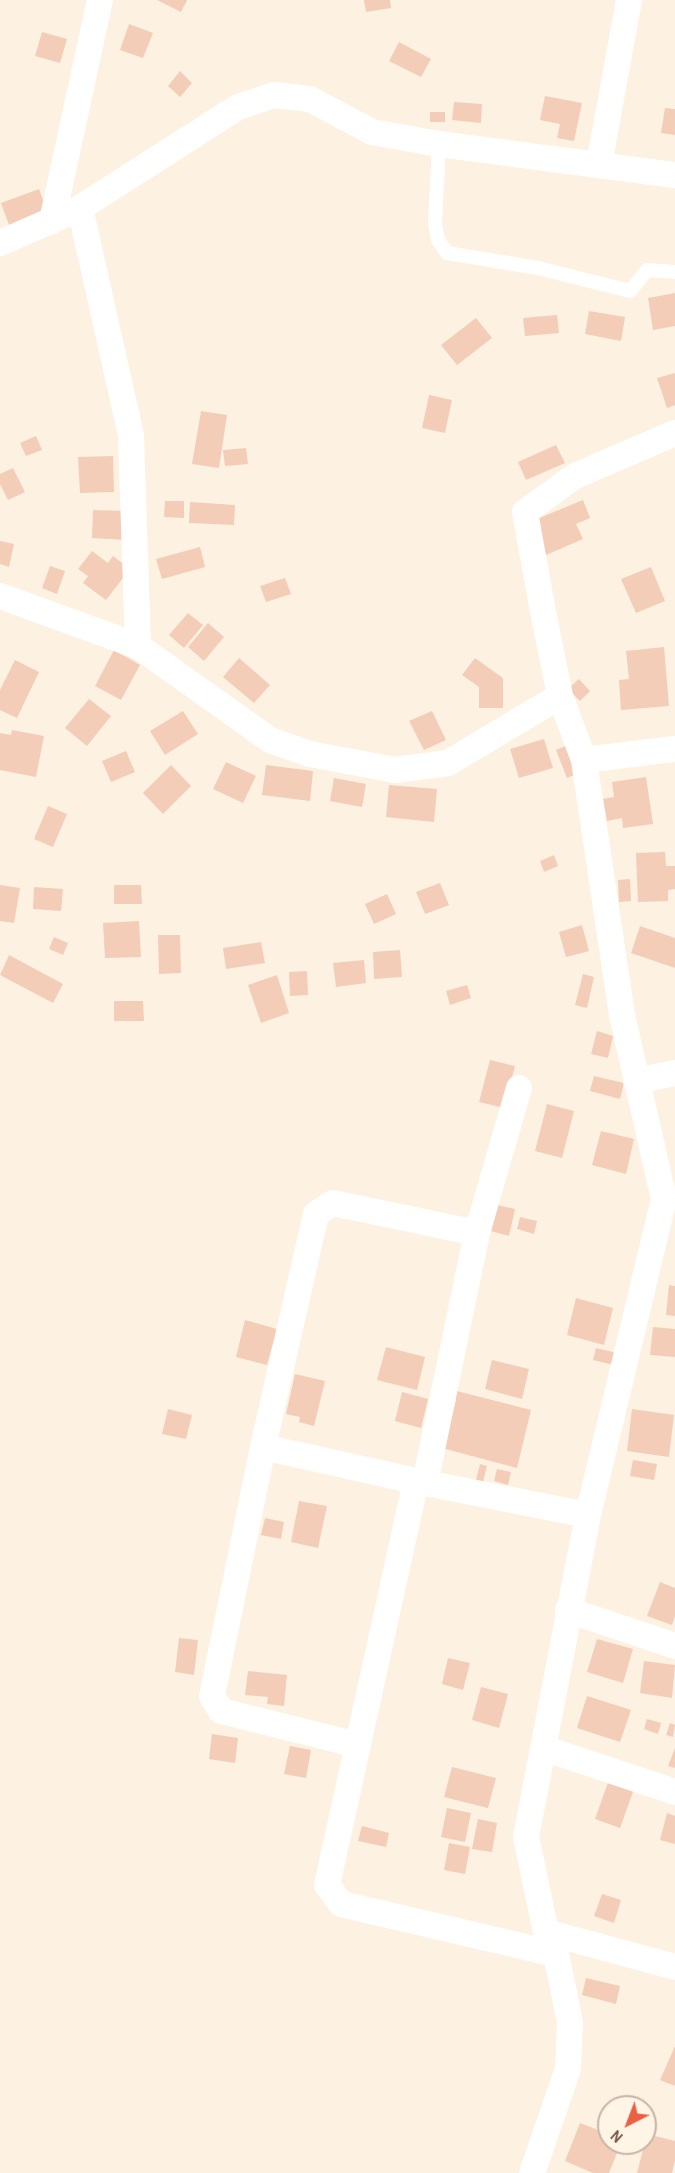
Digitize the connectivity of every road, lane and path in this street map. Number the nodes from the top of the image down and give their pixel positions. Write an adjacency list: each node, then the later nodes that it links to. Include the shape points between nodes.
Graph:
1 (100, 0): 7 (street)
2 (629, 0): 4 (street)
3 (439, 144): 4 (street); 6 (street, via 372,132 310,99 274,95 238,107); 9 (lane, via 435,223 438,240 447,254 538,268 630,291 647,270)
4 (599, 165): 5 (street)
5 (675, 176)
6 (80, 208): 7 (street); 12 (street, via 130,435)
7 (52, 220): 8 (street)
8 (0, 243)
9 (675, 272)
10 (675, 433): 13 (street, via 576,476 525,512)
11 (0, 596): 12 (street)
12 (138, 646): 13 (street, via 270,740 310,754 395,770 448,763)
13 (561, 696): 15 (street)
14 (675, 749): 15 (street)
15 (584, 760): 17 (street, via 620,1004)
16 (675, 1073): 17 (street)
17 (636, 1081): 22 (street, via 664,1199)
18 (519, 1088): 19 (street)
19 (477, 1233): 20 (street, via 333,1203 316,1214); 21 (street)
20 (263, 1447): 21 (street); 25 (street, via 212,1696 221,1711)
21 (421, 1482): 22 (street); 25 (street)
22 (588, 1515): 23 (street)
23 (568, 1610): 24 (street); 26 (street)
24 (675, 1646)
25 (358, 1745): 28 (street, via 327,1884 341,1904)
26 (543, 1748): 27 (street); 28 (street, via 526,1837)
27 (675, 1792)
28 (551, 1943): 29 (street); 30 (street, via 570,2022 568,2069)
29 (675, 1967)
30 (532, 2173)

